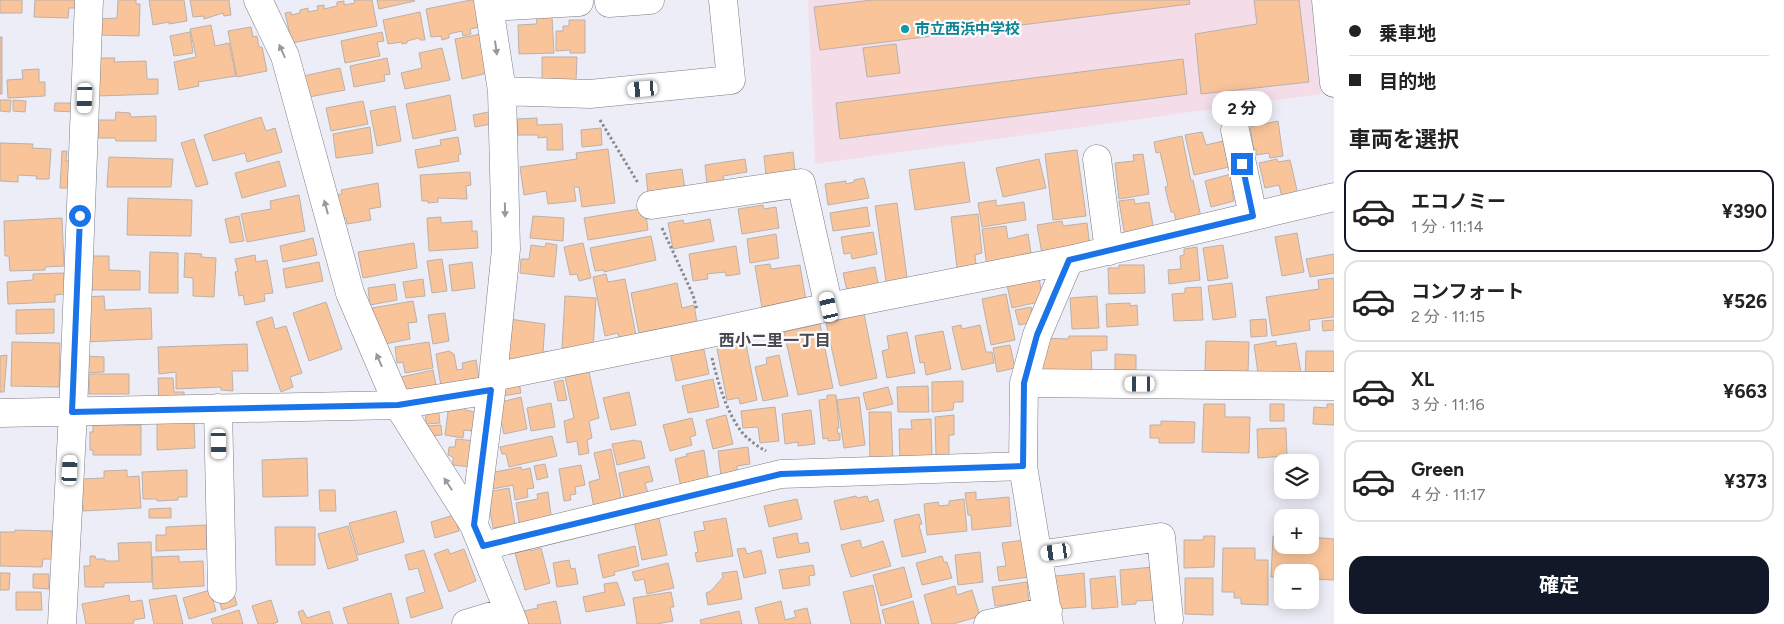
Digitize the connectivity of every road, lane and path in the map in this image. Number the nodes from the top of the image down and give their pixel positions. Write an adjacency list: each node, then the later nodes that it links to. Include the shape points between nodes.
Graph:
1 (89, 0): 25 (street)
2 (258, 0): 23 (street, one-way to 2, via 350,292 285,56)
3 (650, 0): 8 (street)
4 (723, 0): 10 (street, via 731,80 590,94)
5 (1326, 0): 9 (street)
6 (579, 2): 7 (street)
7 (489, 3): 10 (street, one-way to 10)
8 (609, 3)
9 (1334, 83)
10 (502, 92): 20 (street, one-way to 20, via 506,249)
11 (1235, 130): 15 (street)
12 (1097, 159): 16 (street)
13 (1334, 197): 15 (street)
14 (652, 205): 18 (street, via 801,184)
15 (1253, 216): 16 (street)
16 (1109, 250): 17 (street)
17 (1069, 260): 18 (street); 21 (street, via 1037,335)
18 (829, 307): 19 (street)
19 (706, 334): 20 (street); 28 (path, via 718,382 742,432 781,462)
20 (492, 383): 23 (street); 29 (street)
21 (1024, 383): 22 (street); 27 (street)
22 (1334, 386)
23 (398, 405): 24 (street); 29 (street, one-way to 23)
24 (218, 408): 25 (street); 31 (street)
25 (72, 412): 26 (street); 35 (street)
26 (0, 413)
27 (1023, 466): 28 (street); 30 (street)
28 (789, 474): 29 (street)
29 (479, 535): 32 (street)
30 (1038, 555): 33 (street); 34 (street, via 1161,537)
31 (222, 589)
32 (511, 618): 36 (street)
33 (1049, 618): 37 (street)
34 (1169, 619)
35 (62, 624)
36 (466, 624)
37 (988, 624)

